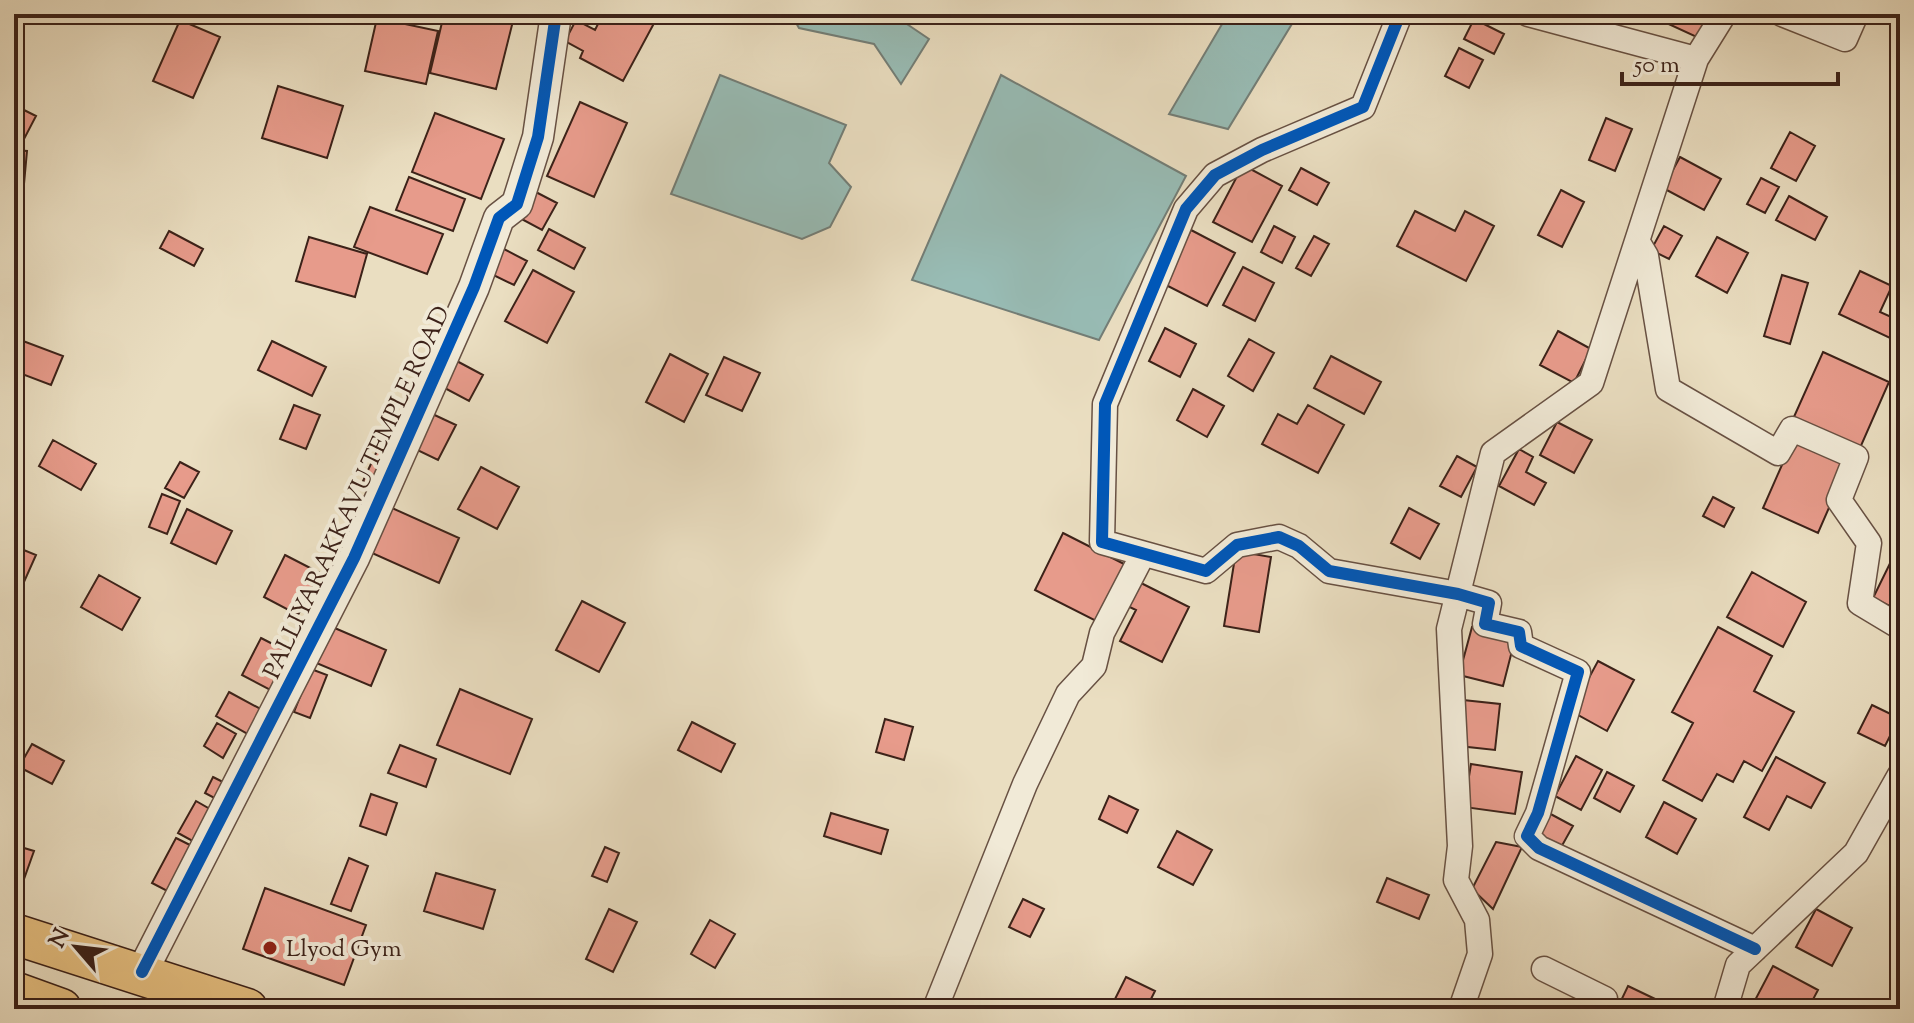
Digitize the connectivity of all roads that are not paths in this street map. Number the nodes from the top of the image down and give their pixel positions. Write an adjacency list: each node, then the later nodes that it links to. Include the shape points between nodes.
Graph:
1 (556, 14): 16 (street, PALLIYARAKKAVU TEMPLE ROAD, via 538,137 517,204 499,218 474,287 354,558)
2 (1400, 14): 9 (street, via 1363,107 1215,175 1186,209 1105,404 1102,542)
3 (1528, 14): 7 (street)
4 (1724, 14): 7 (street)
5 (1782, 14): 6 (street, via 1845,39)
6 (1856, 14)
7 (1696, 59): 8 (street)
8 (1637, 241): 10 (street, via 1591,383 1493,453); 11 (street, via 1646,256 1668,389 1778,453 1792,429 1856,457 1839,500 1869,543 1860,603)
9 (1143, 554): 10 (street, via 1206,571 1237,545 1279,537 1329,571); 20 (street, via 1102,633 1094,666 1068,694 1025,784)
10 (1458, 594): 14 (street, via 1489,603 1485,624 1519,632 1521,646 1578,672 1527,836 1539,848); 21 (street, via 1449,629 1460,846 1456,880 1477,920 1480,954)
11 (1900, 627)
12 (1900, 775): 14 (street, via 1856,853)
13 (14, 934): 16 (highway)
14 (1755, 949): 23 (street, via 1738,965)
15 (1544, 969): 22 (street, via 1605,999)
16 (142, 972): 19 (highway)
17 (14, 992): 18 (highway)
18 (61, 1009)
19 (247, 1009)
20 (935, 1009)
21 (1461, 1009)
22 (1604, 1009)
23 (1725, 1009)

